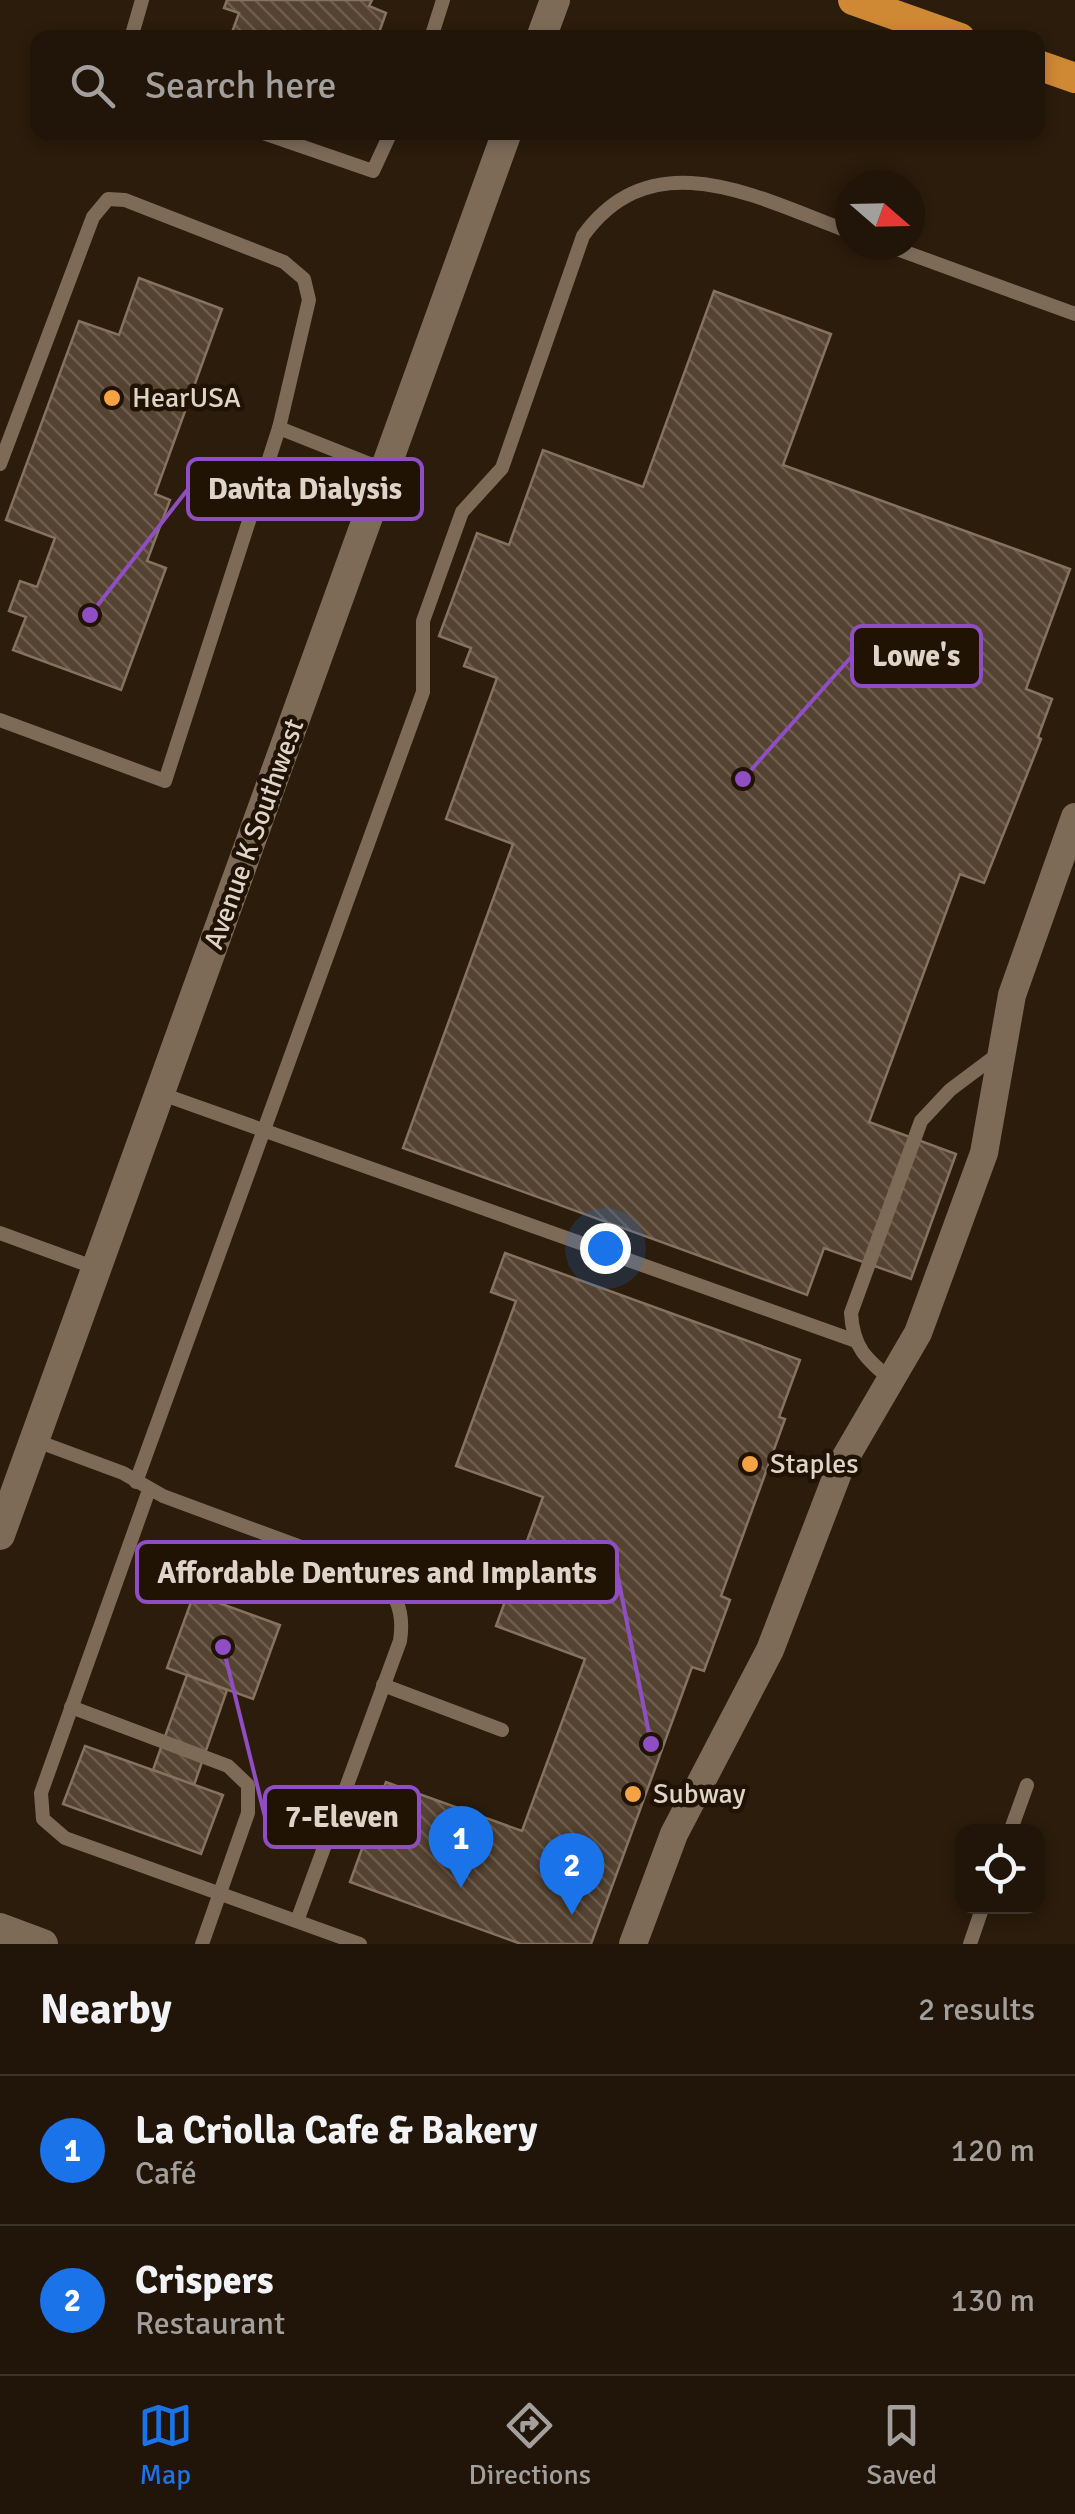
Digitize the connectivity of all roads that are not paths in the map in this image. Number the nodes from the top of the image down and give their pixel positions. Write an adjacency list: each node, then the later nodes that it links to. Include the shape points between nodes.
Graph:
1 (142, 0): 5 (lane)
2 (443, 0): 6 (lane)
3 (555, 0): 7 (street)
4 (868, 3): 8 (highway)
5 (133, 30)
6 (434, 30)
7 (544, 30)
8 (939, 30)
9 (1045, 67): 10 (highway)
10 (1075, 78)
11 (283, 140): 12 (lane, via 373,171)
12 (388, 140)
13 (504, 140): 19 (street, Avenue K Southwest)
14 (835, 226): 24 (lane, via 748,194 681,181 624,195 583,236 502,468 462,512 420,637 423,692)
15 (925, 259): 16 (lane)
16 (1075, 314)
17 (279, 428): 18 (lane, via 309,300 304,279 284,262 126,200 108,199 93,217); 19 (lane); 20 (lane, via 165,781)
18 (0, 464)
19 (385, 470): 23 (street, Avenue K Southwest)
20 (0, 720)
21 (1075, 817): 22 (street, via 1018,974)
22 (1003, 1050): 27 (lane, via 921,1122 851,1313); 28 (street, via 984,1152 918,1333)
23 (160, 1093): 24 (lane); 26 (street, Avenue K Southwest)
24 (264, 1130): 27 (lane); 30 (lane)
25 (0, 1233): 26 (lane)
26 (96, 1268): 29 (street, Avenue K Southwest)
27 (853, 1340): 28 (lane)
28 (893, 1380): 45 (street, via 840,1465 770,1650 674,1834)
29 (34, 1440): 30 (lane); 31 (street, Avenue K Southwest)
30 (143, 1486): 33 (lane, via 379,1578 402,1614 400,1641); 34 (lane)
31 (6, 1498): 32 (street, Avenue K Southwest)
32 (0, 1535)
33 (383, 1685): 35 (lane); 40 (lane)
34 (71, 1708): 38 (lane, via 240,1774 248,1785 248,1812); 38 (lane, via 41,1793 43,1819 52,1831)
35 (502, 1730)
36 (1027, 1785): 37 (lane)
37 (1013, 1824)
38 (220, 1893): 40 (lane); 43 (lane)
39 (980, 1914): 46 (lane)
40 (297, 1921): 44 (lane)
41 (0, 1928): 42 (street)
42 (43, 1944)
43 (202, 1944)
44 (360, 1944)
45 (634, 1944)
46 (970, 1944)

